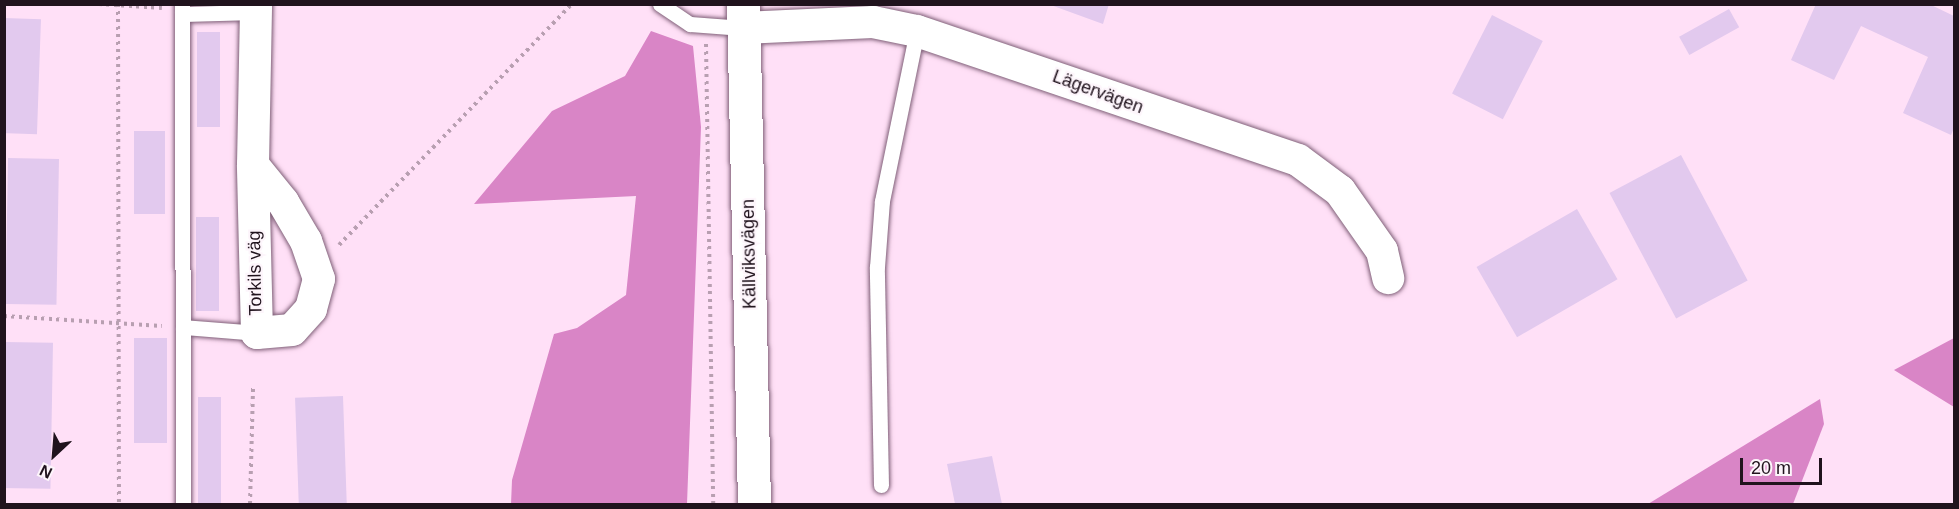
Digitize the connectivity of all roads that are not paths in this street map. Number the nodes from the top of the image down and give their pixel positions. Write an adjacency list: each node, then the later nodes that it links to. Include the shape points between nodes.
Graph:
1 (660, 4): 4 (lane, via 690,24 705,28)
2 (256, 8): 3 (lane); 6 (street, Torkils väg)
3 (182, 9): 8 (lane)
4 (743, 16): 5 (street, Lägervägen, via 873,22); 12 (street, Källviksvägen)
5 (917, 31): 7 (street, Lägervägen, via 1298,160 1340,191 1382,251); 10 (lane, via 881,212 877,267)
6 (253, 165): 9 (street, Torkils väg); 9 (street, Torkils väg, via 306,241 319,279 311,309 292,330)
7 (1388, 278)
8 (183, 327): 9 (lane); 11 (lane)
9 (257, 333)
10 (881, 485)
11 (183, 504)
12 (754, 504)

